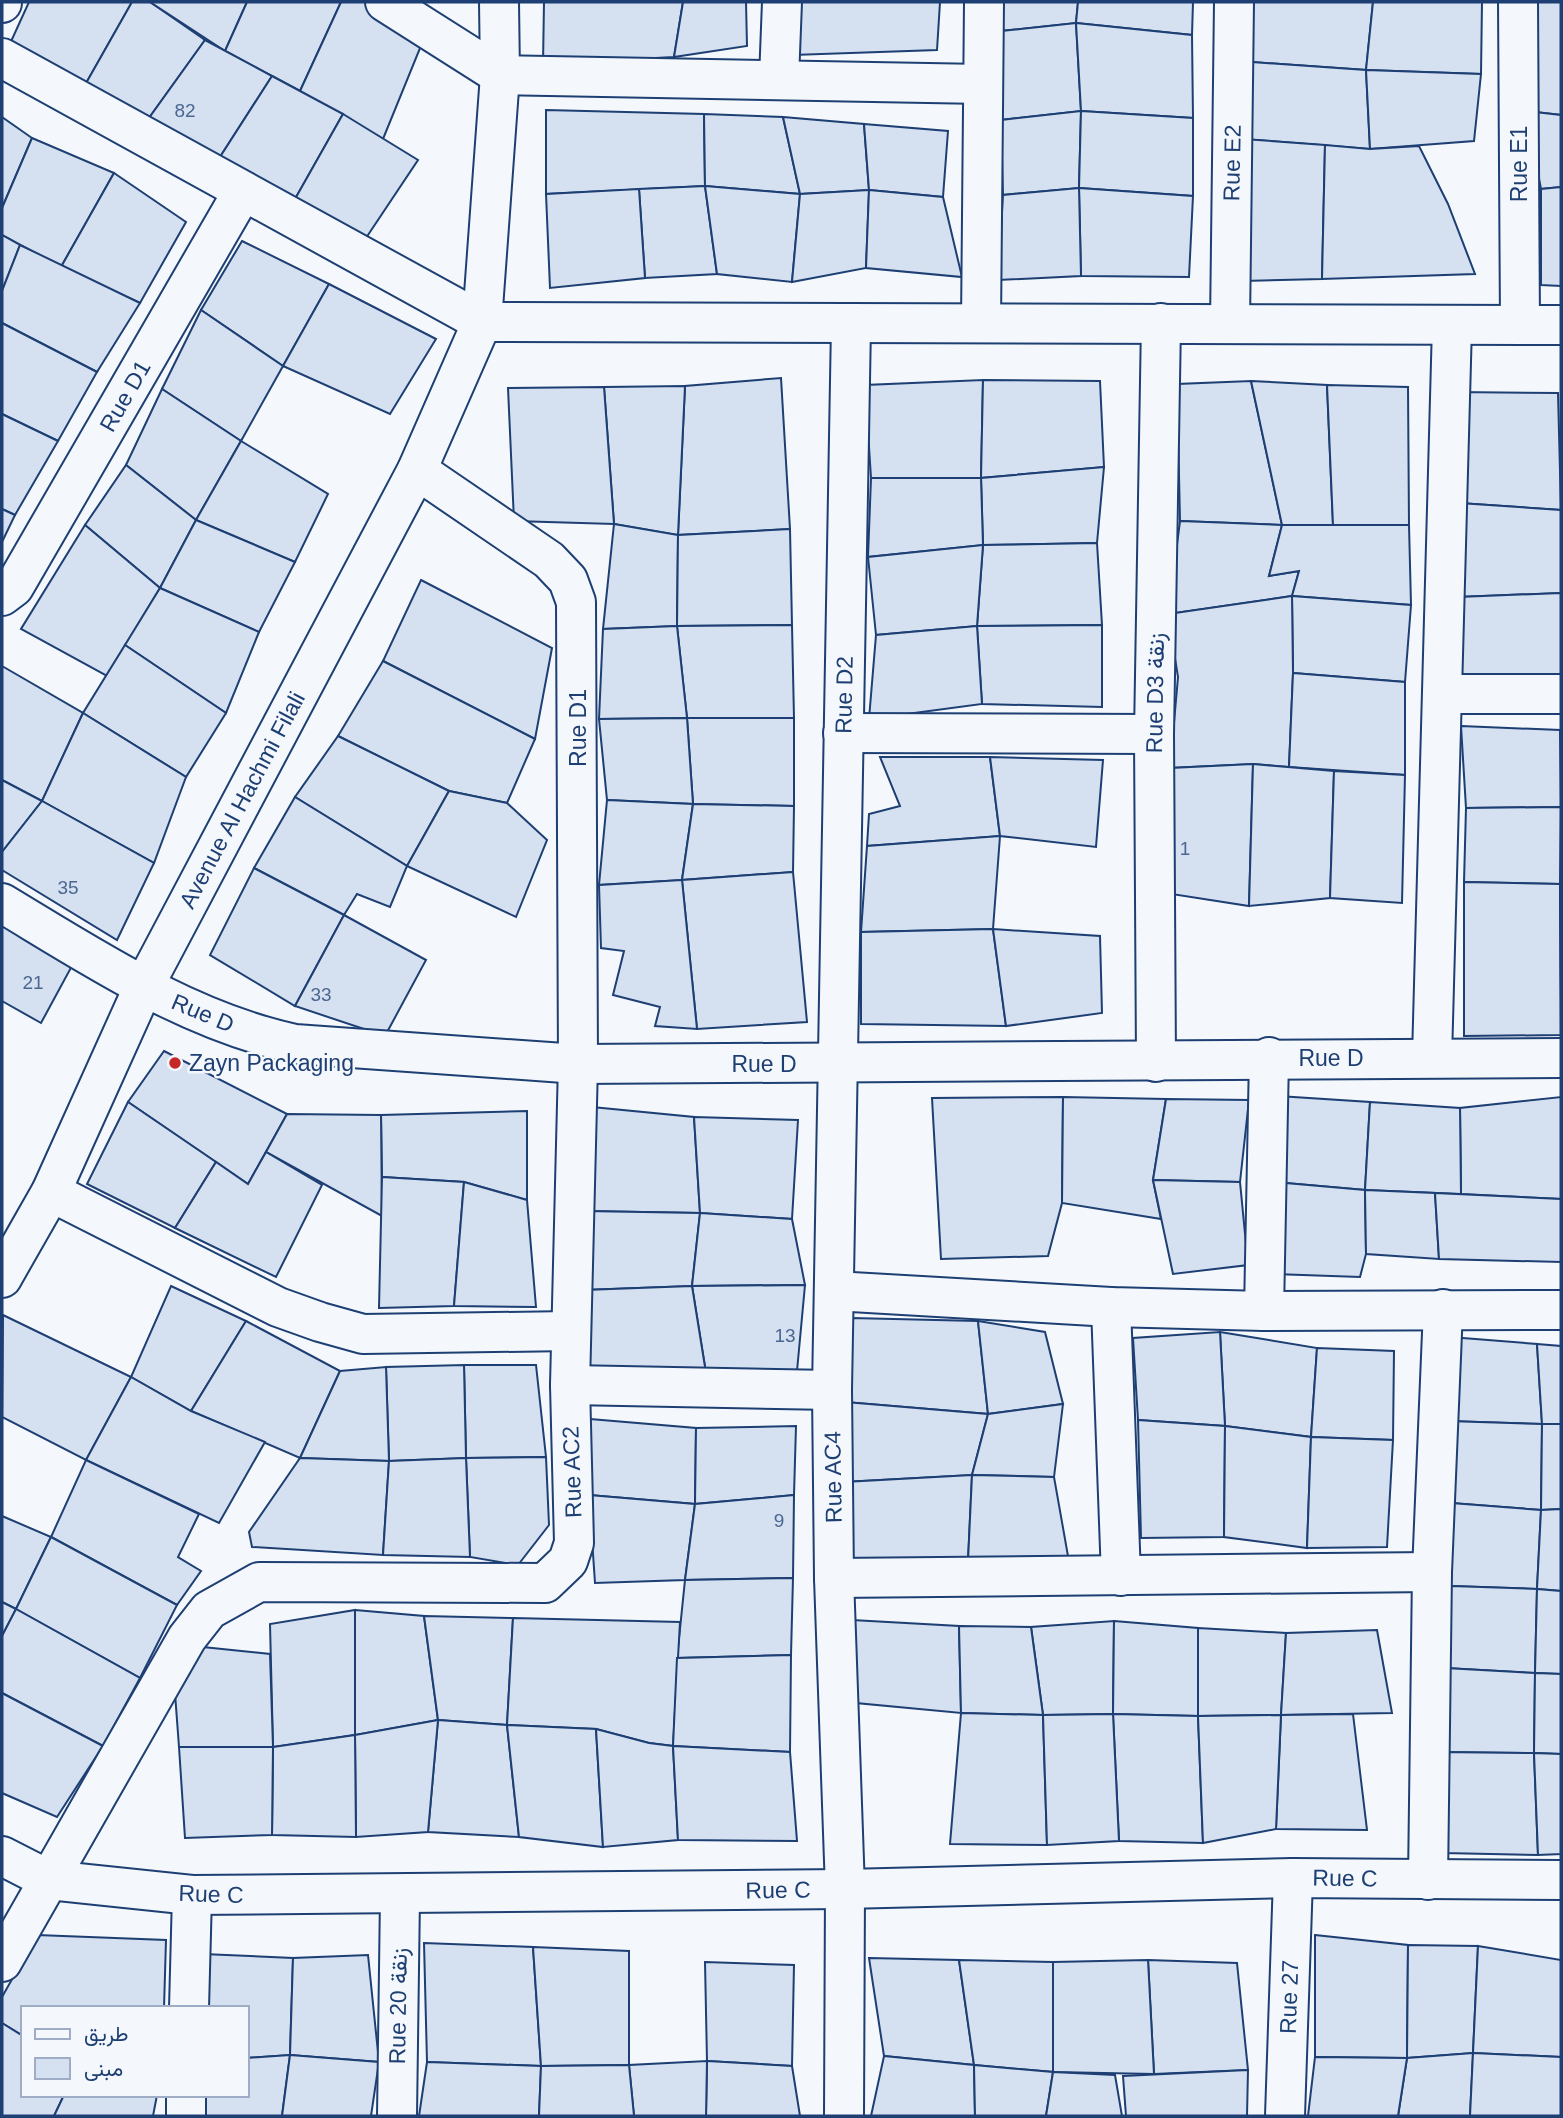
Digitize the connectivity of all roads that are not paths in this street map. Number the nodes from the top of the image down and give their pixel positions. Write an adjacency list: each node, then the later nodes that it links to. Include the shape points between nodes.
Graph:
1 (385, 2): 8 (street)
2 (499, 2): 8 (street, Avenue Al Hachmi Filali)
3 (782, 2): 9 (street)
4 (984, 2): 10 (street)
5 (1234, 2): 15 (street, Rue E2)
6 (1518, 2): 18 (street, Rue E1)
7 (2, 58): 11 (street)
8 (500, 75): 9 (street); 12 (street, Avenue Al Hachmi Filali)
9 (779, 79): 10 (street)
10 (984, 84): 13 (street)
11 (243, 191): 12 (street); 21 (street, Rue D1, via 14,587)
12 (482, 322): 16 (street); 20 (street, Avenue Al Hachmi Filali)
13 (981, 323): 14 (street); 16 (street)
14 (1161, 323): 15 (street); 25 (street, Rue D3 زنقة)
15 (1230, 324): 17 (street)
16 (851, 325): 24 (street, Rue D2)
17 (1452, 325): 18 (street); 22 (street)
18 (1520, 325): 19 (street)
19 (1561, 325)
20 (417, 470): 27 (street, Avenue Al Hachmi Filali); 32 (street, Rue D1, via 549,560 568,580 576,602)
21 (2, 596)
22 (1442, 694): 23 (street); 29 (street)
23 (1561, 694)
24 (843, 733): 25 (street); 33 (street, Rue D2)
25 (1154, 734): 31 (street, Rue D3 زنقة)
26 (2, 903): 27 (street, Rue D)
27 (144, 988): 32 (street, Rue D, via 256,1036 295,1044); 34 (street, Avenue Al Hachmi Filali)
28 (1269, 1058): 29 (street, Rue D); 31 (street, Rue D); 40 (street)
29 (1432, 1058): 30 (street, Rue D)
30 (1561, 1058)
31 (1156, 1062): 33 (street, Rue D)
32 (578, 1064): 33 (street, Rue D); 41 (street, Rue AC2)
33 (837, 1065): 36 (street, Rue AC4)
34 (51, 1192): 35 (street, Avenue Al Hachmi Filali); 41 (street, via 278,1307 363,1334)
35 (2, 1278)
36 (834, 1291): 37 (street); 43 (street, Rue AC4)
37 (1111, 1307): 40 (street); 45 (street)
38 (1443, 1309): 39 (street); 40 (street); 44 (street)
39 (1561, 1310)
40 (1264, 1311)
41 (570, 1331): 42 (street, Rue AC2)
42 (570, 1385): 43 (street); 49 (street, Rue AC2, via 575,1543 568,1561 545,1583 259,1581 209,1610 187,1638)
43 (832, 1390): 46 (street, Rue AC4)
44 (1432, 1572): 45 (street); 50 (street)
45 (1121, 1576): 46 (street)
46 (834, 1578): 52 (street, Rue AC4)
47 (2, 1856): 49 (street, Rue C)
48 (1293, 1878): 50 (street, Rue C); 52 (street, Rue C); 61 (street, Rue 27)
49 (49, 1880): 53 (street, Rue C); 55 (street)
50 (1428, 1880): 51 (street, Rue C)
51 (1561, 1880)
52 (845, 1889): 54 (street, Rue C); 60 (street, Rue AC4)
53 (192, 1895): 54 (street, Rue C); 56 (street)
54 (400, 1896): 59 (street, Rue 20 زنقة)
55 (2, 1962)
56 (189, 2006)
57 (186, 2097): 58 (street)
58 (186, 2116)
59 (397, 2116)
60 (844, 2116)
61 (1285, 2116)

